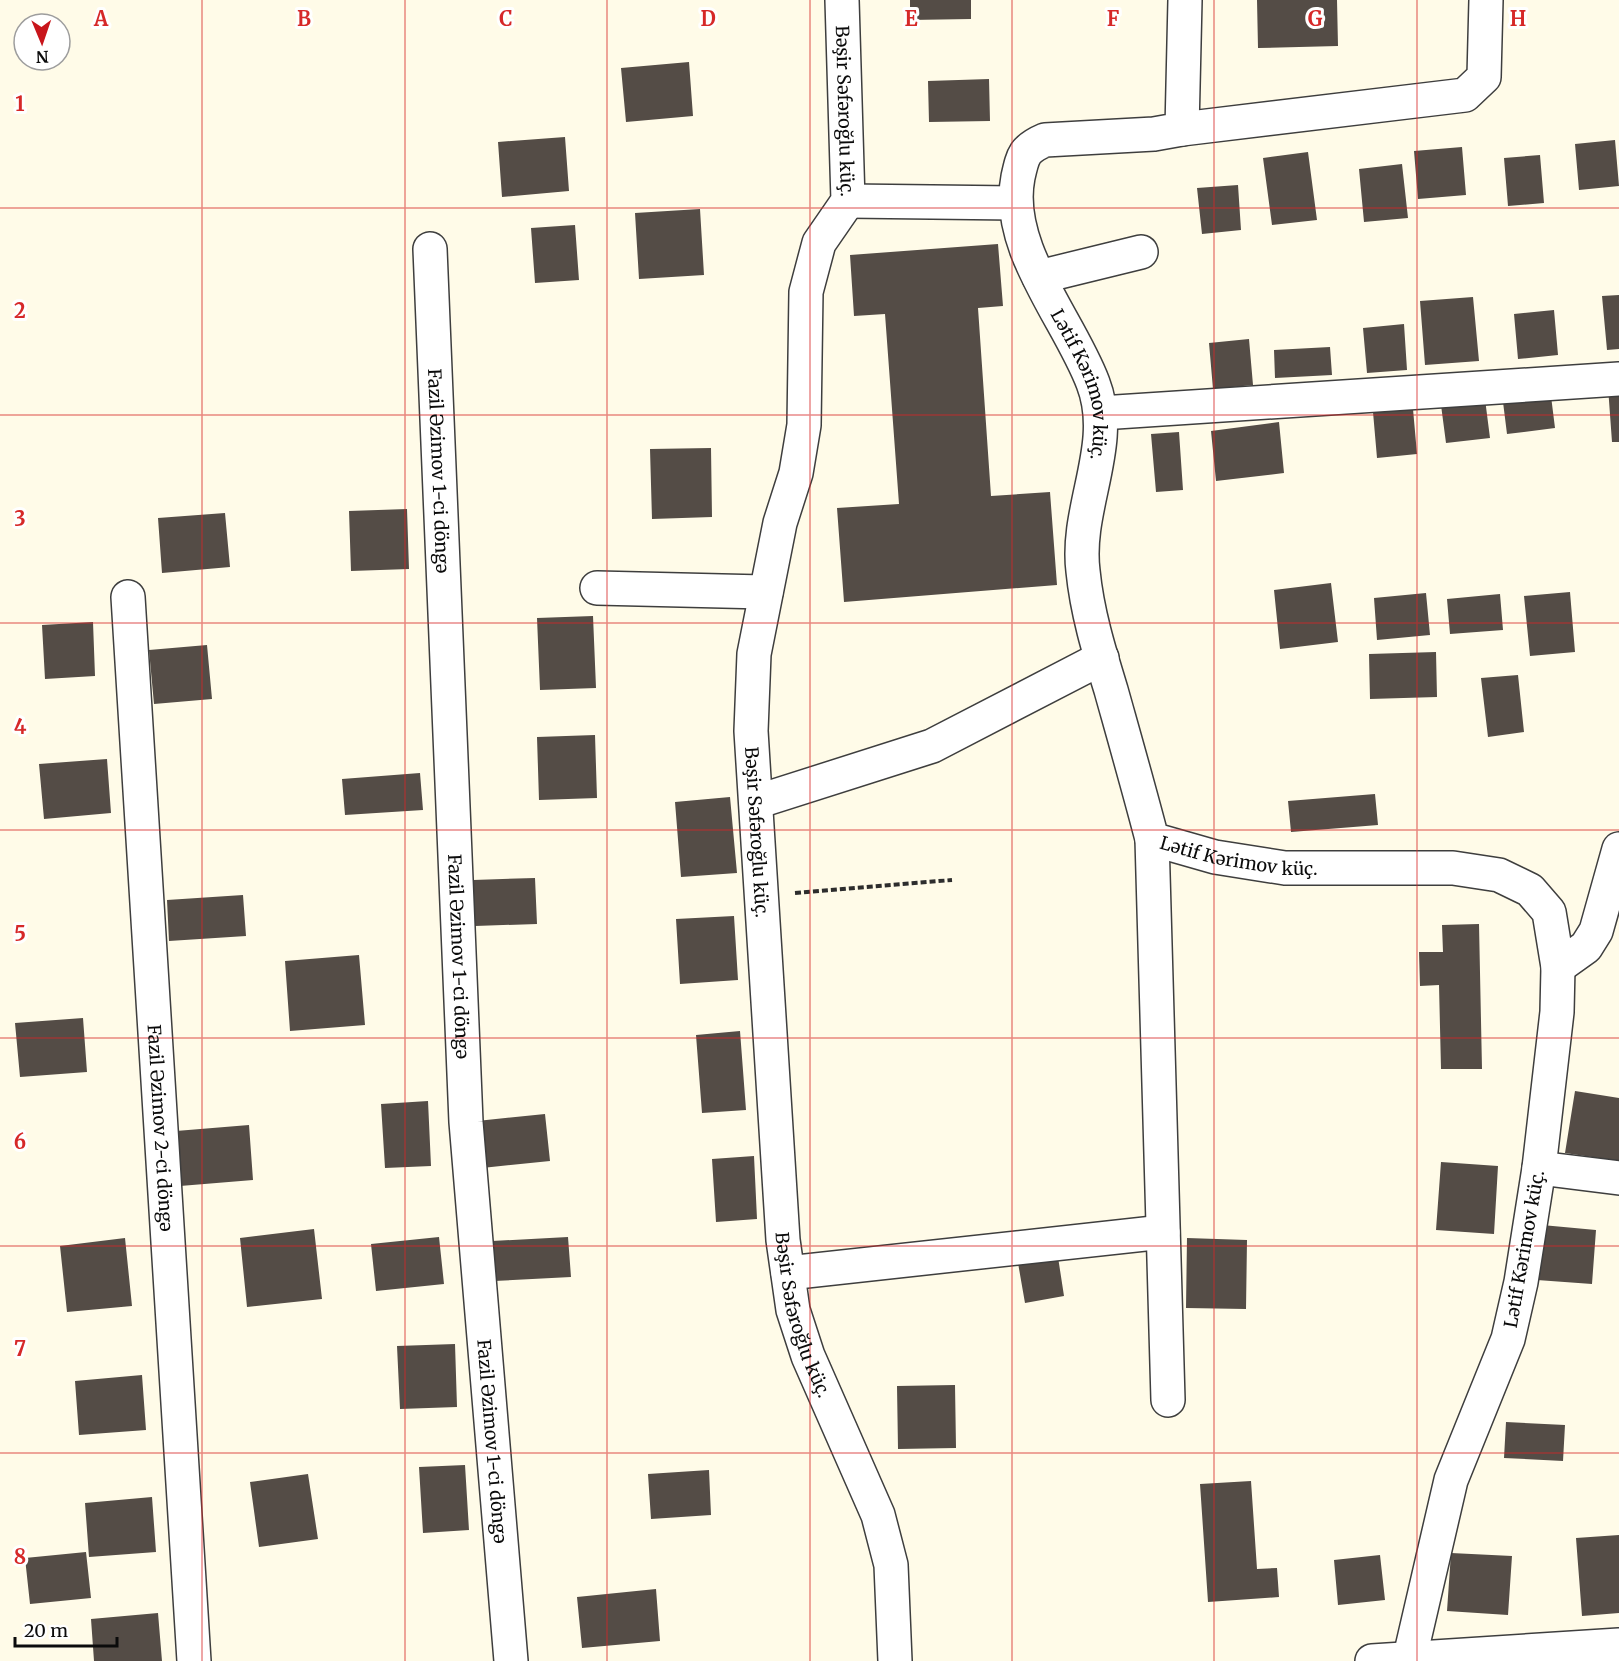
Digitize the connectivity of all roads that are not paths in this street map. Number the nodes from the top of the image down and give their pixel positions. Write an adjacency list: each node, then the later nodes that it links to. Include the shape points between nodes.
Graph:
1 (842, 0): 5 (street, Bəşir Səfəroğlu küç.)
2 (1185, 0): 4 (street)
3 (1486, 0): 4 (street, Lətif Kərimov küç., via 1484,77 1465,95)
4 (1182, 129): 6 (street, Lətif Kərimov küç., via 1045,140 1030,147 1022,159)
5 (848, 201): 6 (street); 13 (street, Bəşir Səfəroğlu küç., via 819,243 806,292 804,425)
6 (1015, 203): 9 (street, Lətif Kərimov küç., via 1021,232)
7 (430, 249): 28 (street, Fazil Əzimov 1-ci döngə, via 466,1122)
8 (1141, 252): 9 (street)
9 (1040, 277): 11 (street, Lətif Kərimov küç., via 1093,382)
10 (1619, 379): 11 (street)
11 (1101, 413): 15 (street, Lətif Kərimov küç., via 1101,440 1085,516 1082,568)
12 (597, 588): 13 (street)
13 (766, 592): 16 (street, Bəşir Səfəroğlu küç., via 754,654 751,731)
14 (128, 597): 27 (street, Fazil Əzimov 2-ci döngə)
15 (1102, 658): 16 (street, via 933,746); 17 (street, Lətif Kərimov küç.)
16 (756, 802): 23 (street, Bəşir Səfəroğlu küç.)
17 (1152, 839): 19 (street, Lətif Kərimov küç., via 1215,857 1285,868 1453,868 1499,875 1530,890 1549,912); 22 (street)
18 (1619, 849): 19 (street, via 1596,930 1586,947)
19 (1558, 967): 20 (street, Lətif Kərimov küç., via 1557,1012)
20 (1539, 1168): 21 (street); 26 (street, Lətif Kərimov küç., via 1508,1339 1451,1480)
21 (1619, 1178)
22 (1163, 1232): 23 (street); 24 (street)
23 (788, 1273): 29 (street, Bəşir Səfəroğlu küç., via 793,1310 808,1356 878,1515 891,1565)
24 (1168, 1400)
25 (1619, 1645): 26 (street)
26 (1409, 1660): 30 (street)
27 (194, 1661)
28 (511, 1661)
29 (896, 1661)
30 (1372, 1661)

